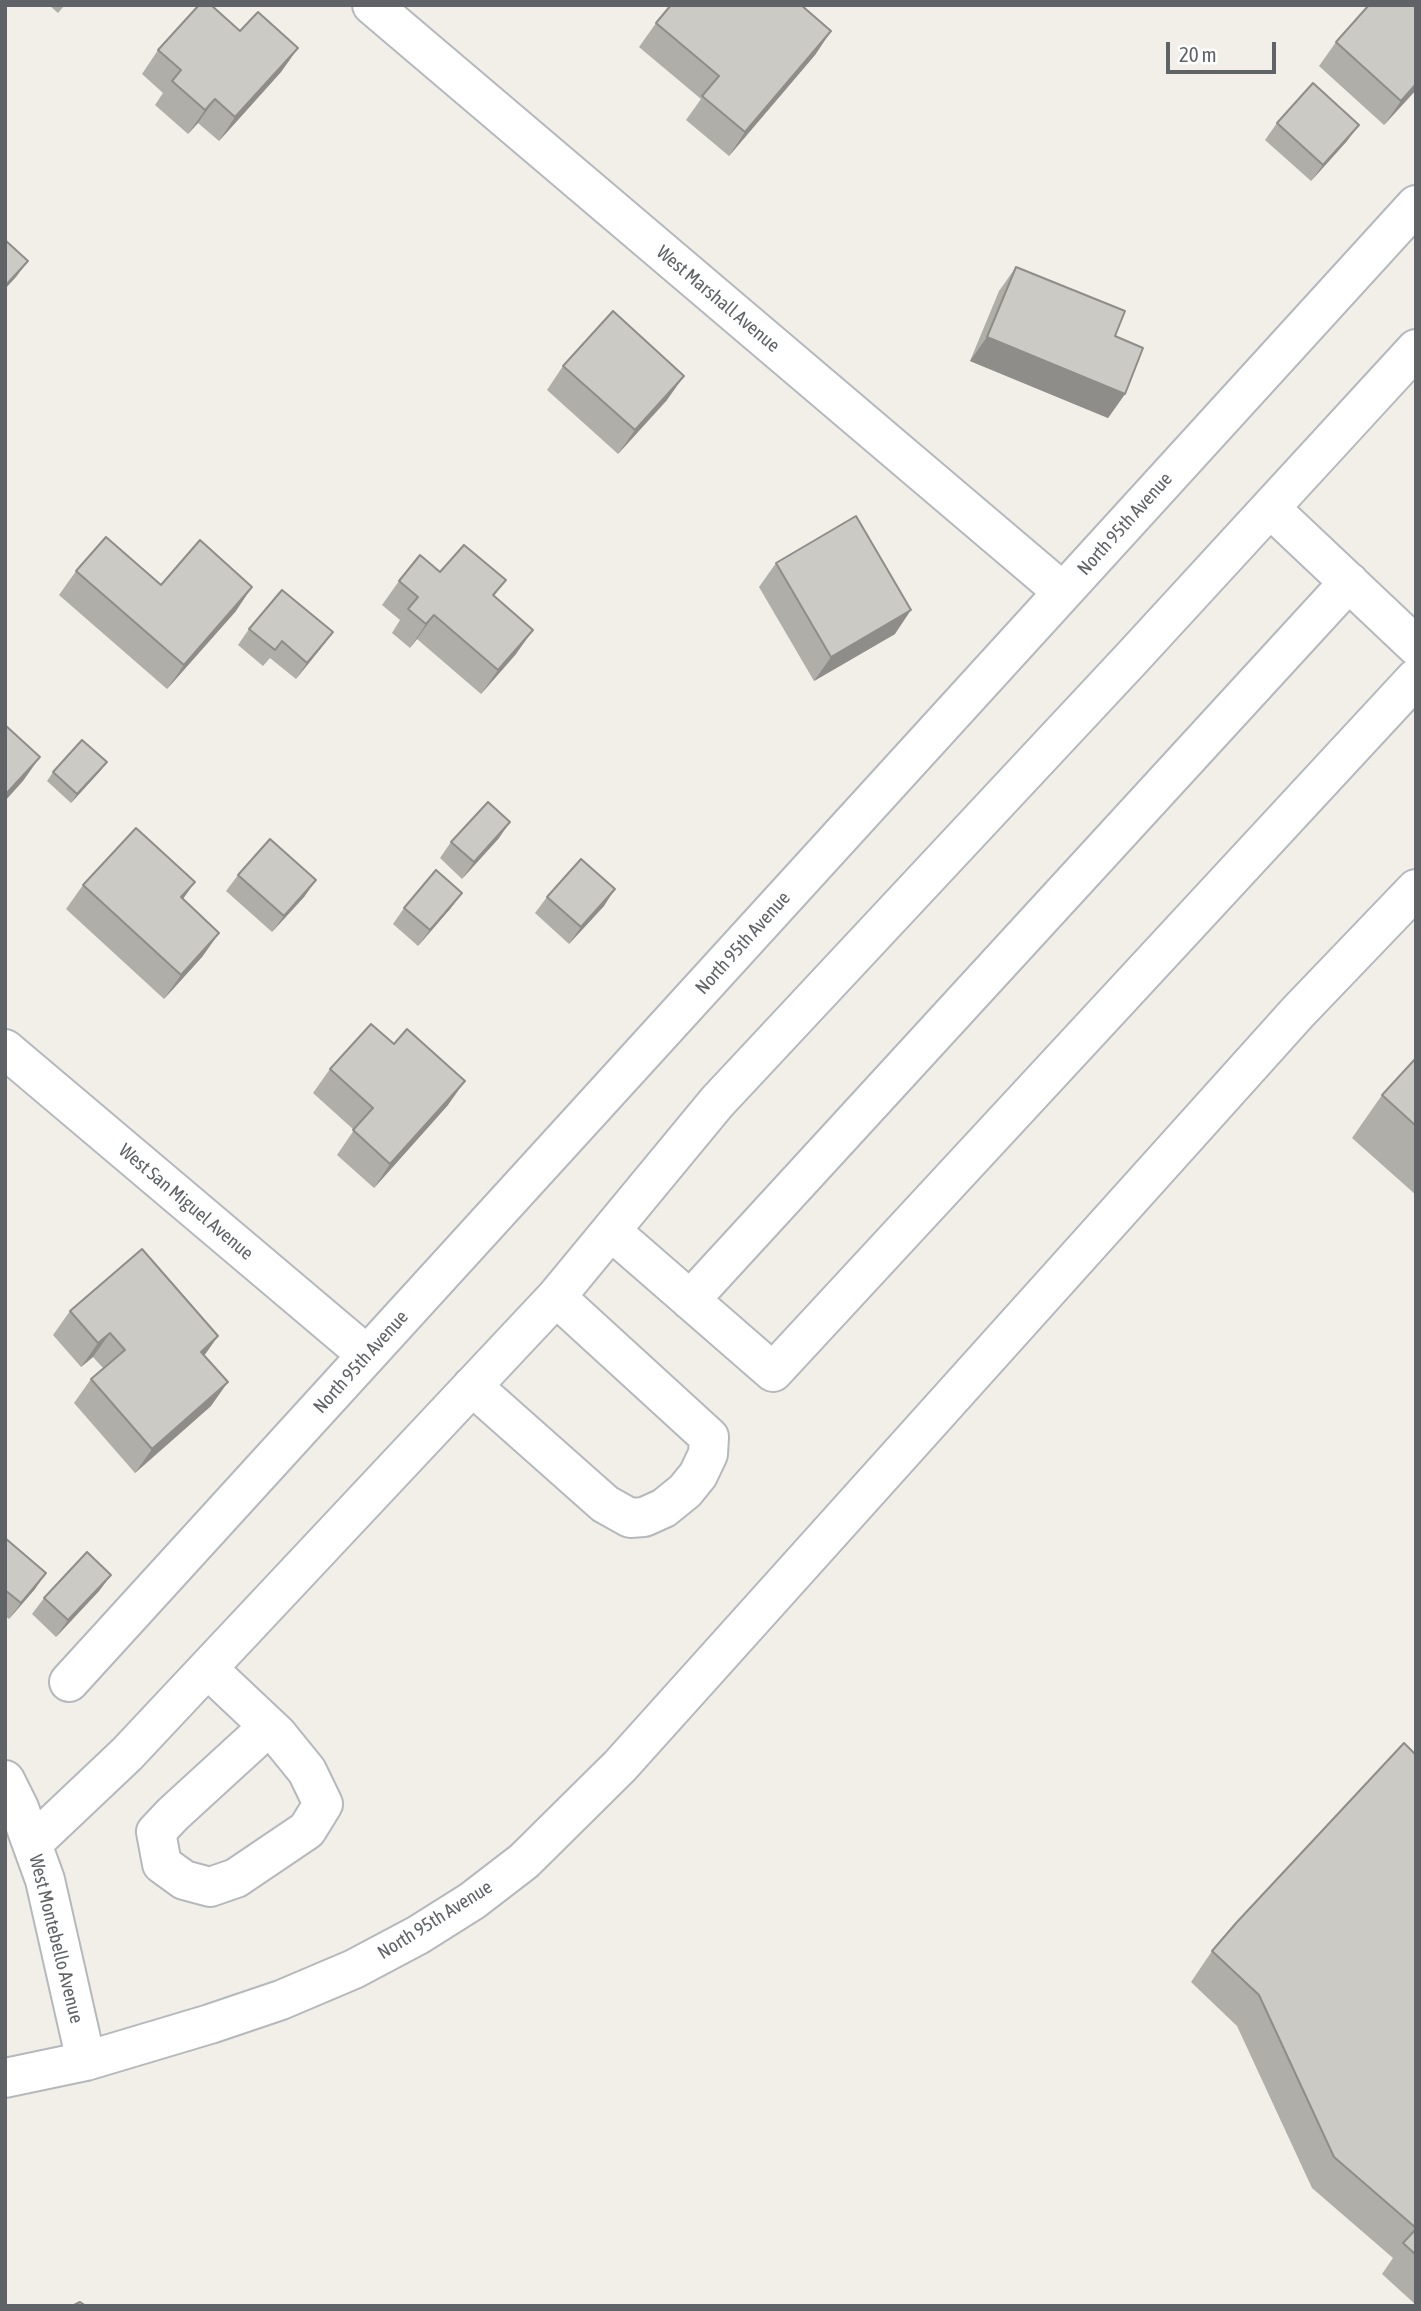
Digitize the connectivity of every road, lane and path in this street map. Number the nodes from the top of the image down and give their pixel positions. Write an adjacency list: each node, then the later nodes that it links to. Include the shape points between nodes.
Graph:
1 (372, 5): 6 (street, West Marshall Avenue)
2 (1416, 205): 6 (street, North 95th Avenue)
3 (1416, 349): 4 (street)
4 (1270, 508): 5 (street); 11 (street, via 717,1102)
5 (1349, 582): 7 (street); 13 (street)
6 (1063, 592): 14 (street, North 95th Avenue)
7 (1416, 646)
8 (1416, 678): 13 (street, via 773,1372)
9 (1416, 889): 21 (street, North 95th Avenue, via 1298,1012 620,1766 524,1861 472,1901 354,1969 281,2000)
10 (5, 1049): 14 (street, West San Miguel Avenue)
11 (611, 1231): 12 (street); 13 (street)
12 (556, 1297): 15 (street); 15 (street, via 709,1437 708,1454 685,1491 664,1508 630,1518 605,1504)
13 (690, 1300)
14 (367, 1355): 17 (street, North 95th Avenue)
15 (472, 1386): 16 (street)
16 (208, 1669): 18 (street); 20 (street)
17 (69, 1682)
18 (268, 1727)
19 (5, 1780): 20 (street, West Montebello Avenue)
20 (33, 1843): 21 (street, West Montebello Avenue)
21 (86, 2061): 22 (street, North 95th Avenue)
22 (5, 2078)

